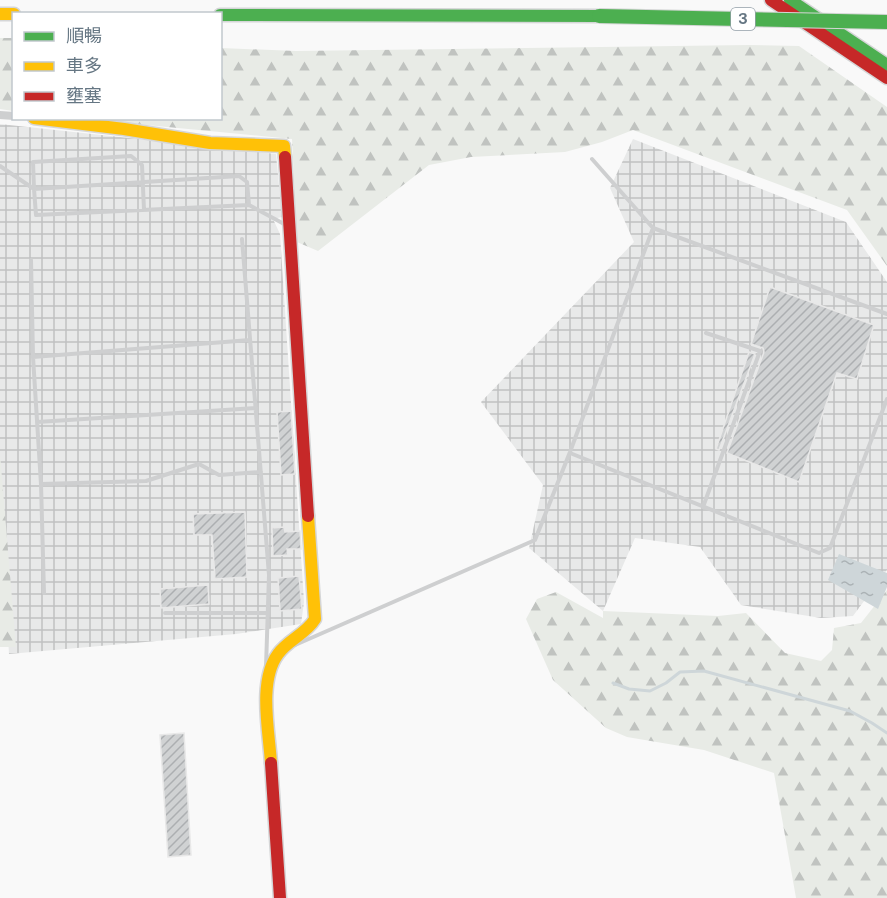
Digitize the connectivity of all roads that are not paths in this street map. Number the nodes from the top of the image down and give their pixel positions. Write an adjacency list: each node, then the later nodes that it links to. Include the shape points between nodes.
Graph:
1 (771, 0): 6 (main road, 3)
2 (790, 0): 5 (main road)
3 (222, 15): 4 (main road, 3, bridge)
4 (887, 22)
5 (887, 65)
6 (887, 78)
7 (50, 120): 14 (main road, via 210,142 284,146)
8 (592, 159): 15 (lane)
9 (0, 166): 11 (lane)
10 (143, 182): 11 (lane); 11 (lane, via 142,165 131,156 44,161 33,162); 12 (lane, via 239,176 247,182); 13 (lane)
11 (34, 189): 13 (lane, via 36,215)
12 (249, 205): 13 (lane); 14 (lane)
13 (144, 210)
14 (290, 227): 32 (main road, via 315,619 310,628)
15 (654, 228): 18 (lane); 25 (lane)
16 (242, 239): 20 (lane)
17 (31, 261): 21 (lane)
18 (887, 314)
19 (706, 333): 28 (lane, via 760,351)
20 (250, 340): 21 (lane); 23 (lane)
21 (33, 357): 24 (lane)
22 (887, 399): 28 (lane, via 830,548 819,553)
23 (256, 408): 24 (lane); 26 (lane)
24 (37, 422): 27 (lane)
25 (570, 452): 28 (lane); 32 (lane, via 535,540)
26 (261, 472): 27 (lane, via 219,475 199,464 146,481); 30 (lane)
27 (41, 484): 29 (lane)
28 (704, 507)
29 (44, 593)
30 (268, 613): 31 (lane); 33 (lane)
31 (165, 614)
32 (278, 653): 33 (main road)
33 (266, 683): 34 (main road)
34 (280, 898)

